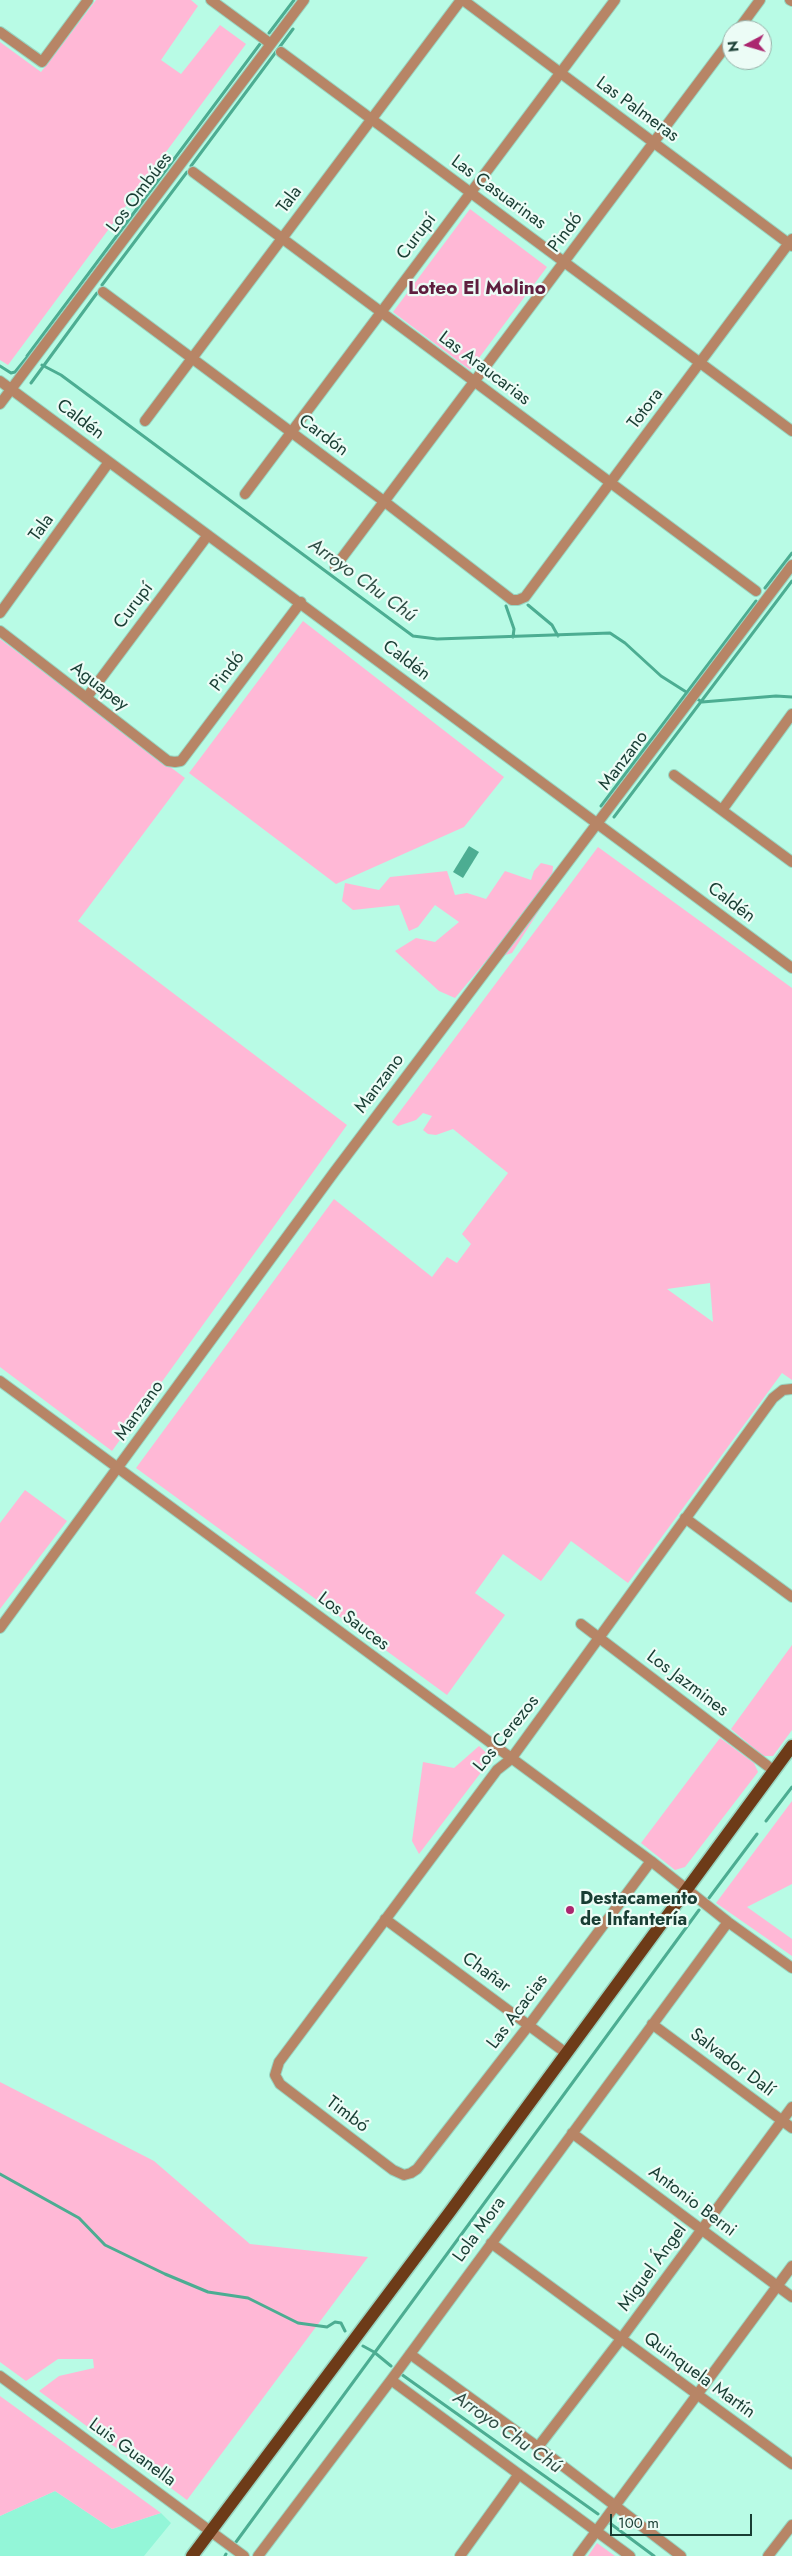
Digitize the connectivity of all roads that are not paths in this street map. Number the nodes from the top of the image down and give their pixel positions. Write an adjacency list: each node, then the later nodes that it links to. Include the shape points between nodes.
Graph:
1 (88, 0): 8 (street, via 42,62)
2 (211, 0): 9 (street)
3 (304, 0): 9 (street, Los Ombúes)
4 (462, 0): 12 (street, Las Palmeras); 13 (street, Tala)
5 (615, 0): 12 (street, Curupí)
6 (760, 0): 7 (street)
7 (745, 20)
8 (0, 32)
9 (271, 44): 26 (street, Los Ombúes)
10 (722, 51): 14 (street, Pindó)
11 (281, 52): 13 (street, Las Casuarinas)
12 (560, 73): 14 (street, Las Palmeras); 16 (street, Curupí)
13 (370, 119): 16 (street, Las Casuarinas); 17 (street, Tala)
14 (654, 142): 18 (street, Las Palmeras); 19 (street, Pindó)
15 (193, 172): 17 (street, Las Araucarias)
16 (470, 193): 19 (street, Las Casuarinas); 21 (street, Curupí)
17 (282, 238): 21 (street, Las Araucarias); 22 (street, Tala)
18 (791, 243): 23 (street, Totora)
19 (564, 263): 23 (street, Las Casuarinas); 25 (street, Pindó)
20 (103, 292): 22 (street, Cardón)
21 (381, 312): 25 (street, Las Araucarias); 30 (street, Curupí)
22 (192, 359): 28 (street, Tala); 30 (street, Cardón)
23 (700, 363): 29 (street, Las Casuarinas); 32 (street, Totora)
24 (0, 381): 26 (street, Caldén)
25 (474, 382): 32 (street, Las Araucarias); 34 (street, Pindó)
26 (11, 389): 27 (street, Los Ombúes); 31 (street, Caldén)
27 (0, 404)
28 (145, 421)
29 (792, 431)
30 (292, 432): 33 (street, Curupí); 34 (street, Cardón)
31 (110, 462): 35 (street, Caldén); 41 (street, Tala)
32 (611, 482): 38 (street, Las Araucarias); 39 (street, Totora)
33 (245, 494)
34 (385, 502): 37 (street, Pindó); 39 (street, Cardón, via 512,600)
35 (208, 535): 40 (street, Caldén); 43 (street, Curupí)
36 (792, 565): 48 (street, Manzano)
37 (335, 567)
38 (756, 591)
39 (525, 597)
40 (301, 602): 45 (street, Pindó); 48 (street, Caldén)
41 (0, 613)
42 (0, 631): 43 (street, Aguapey)
43 (87, 697): 45 (street, Aguapey, via 168,761)
44 (792, 714): 47 (street)
45 (181, 761)
46 (674, 775): 47 (street)
47 (722, 810): 49 (street)
48 (597, 823): 50 (street, Caldén); 53 (street, Manzano, via 340,1164)
49 (792, 862)
50 (792, 968)
51 (0, 1381): 53 (street, Los Sauces)
52 (788, 1390): 54 (street, Los Cerezos, via 773,1398)
53 (118, 1468): 57 (street, Manzano); 60 (street, Los Sauces)
54 (685, 1518): 55 (street); 58 (street, Los Cerezos)
55 (792, 1597)
56 (581, 1624): 58 (street, Los Jazmines)
57 (0, 1628)
58 (600, 1638): 60 (street, Los Cerezos); 61 (street, Los Jazmines)
59 (792, 1746): 61 (main road)
60 (511, 1759): 62 (street, Los Sauces); 64 (street, Los Cerezos, via 497,1770)
61 (773, 1770): 63 (main road)
62 (651, 1861): 63 (street, Los Sauces); 68 (street, Las Acacias)
63 (687, 1889): 65 (street, Los Sauces); 69 (main road)
64 (385, 1919): 68 (street, Chañar); 70 (street, Los Cerezos, via 279,2062)
65 (728, 1922): 66 (street, Los Sauces); 67 (street, Lola Mora)
66 (792, 1968)
67 (652, 2024): 72 (street, Salvador Dalí); 74 (street, Lola Mora)
68 (529, 2025): 69 (street, Chañar); 75 (street, Las Acacias, via 417,2169)
69 (566, 2054): 91 (main road)
70 (275, 2074): 75 (street, Timbó, via 280,2084)
71 (792, 2107): 72 (street, Miguel Ángel)
72 (782, 2121): 73 (street, Salvador Dalí); 76 (street, Miguel Ángel)
73 (792, 2128)
74 (572, 2133): 76 (street, Antonio Berni); 77 (street, Lola Mora)
75 (404, 2175)
76 (701, 2230): 79 (street, Antonio Berni); 81 (street, Miguel Ángel)
77 (491, 2243): 81 (street, Quinquela Martín); 82 (street, Lola Mora)
78 (792, 2266): 79 (street)
79 (777, 2286): 80 (street, Antonio Berni); 85 (street)
80 (792, 2297)
81 (621, 2339): 85 (street, Quinquela Martín); 86 (street, Miguel Ángel)
82 (410, 2354): 84 (street, Lola Mora); 86 (street)
83 (0, 2376): 91 (street, Luis Guanella)
84 (392, 2380): 88 (street); 95 (street, Lola Mora)
85 (697, 2394): 87 (street, Quinquela Martín); 89 (street)
86 (538, 2447): 89 (street)
87 (792, 2464)
88 (519, 2474): 92 (street); 96 (street)
89 (615, 2506): 92 (street); 99 (street)
90 (792, 2525): 100 (street)
91 (210, 2531): 93 (main road); 94 (street, Luis Guanella)
92 (597, 2531): 97 (street); 98 (street)
93 (192, 2556)
94 (244, 2556)
95 (258, 2556)
96 (460, 2556)
97 (578, 2556)
98 (630, 2556)
99 (681, 2556)
100 (768, 2556)

